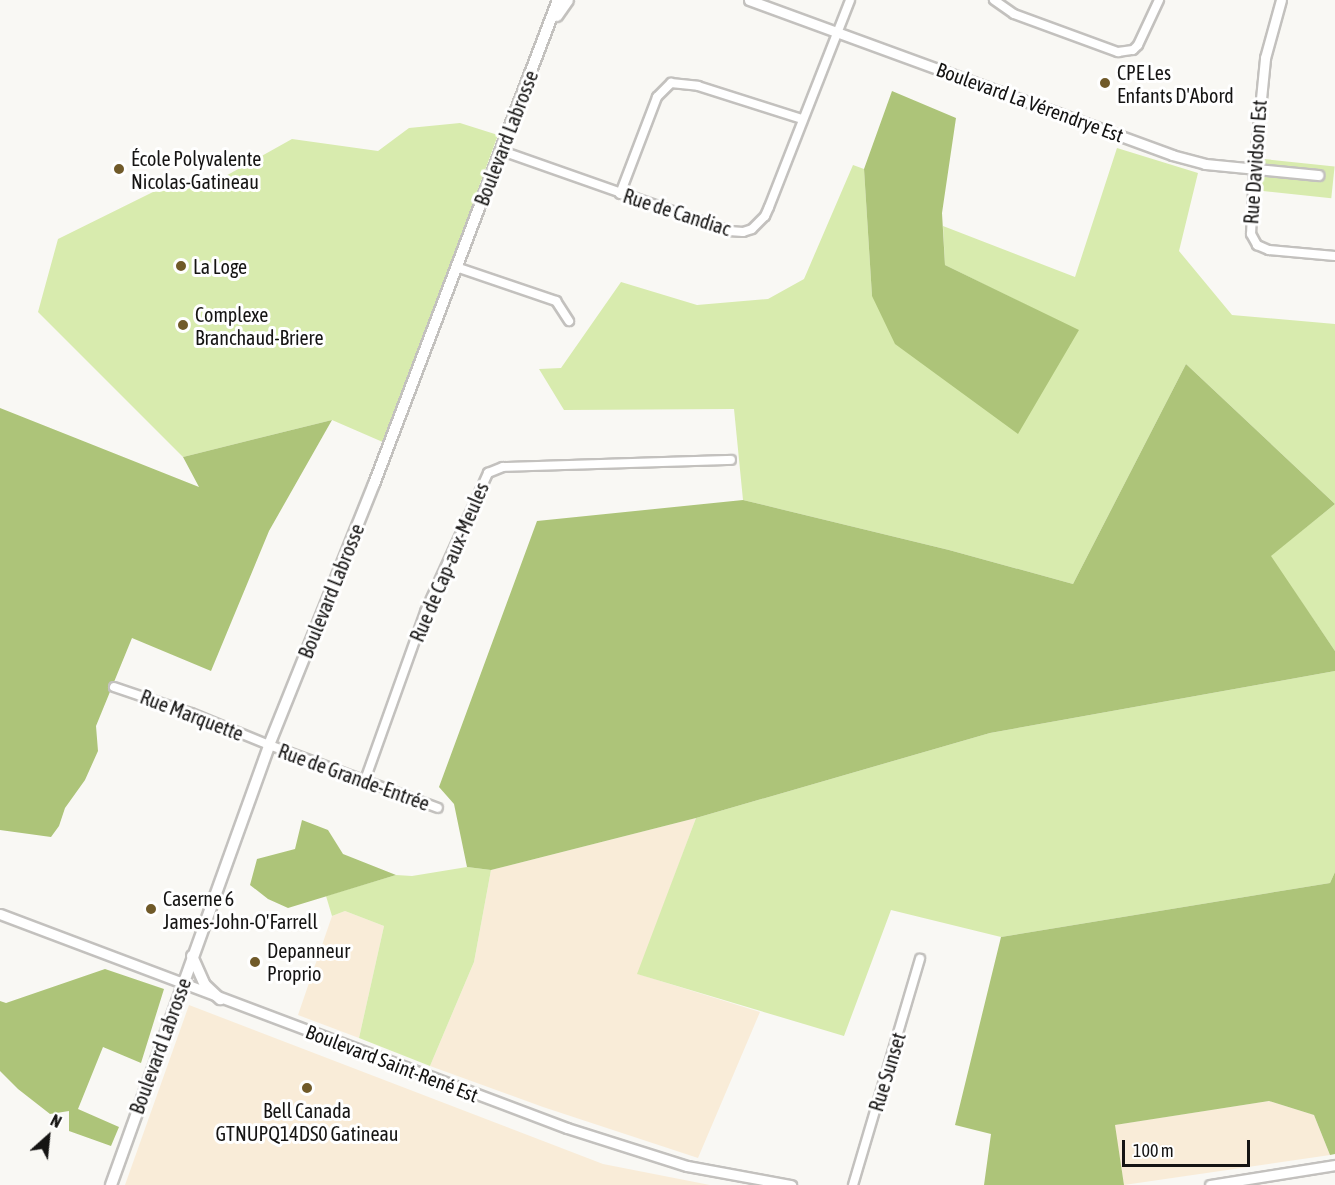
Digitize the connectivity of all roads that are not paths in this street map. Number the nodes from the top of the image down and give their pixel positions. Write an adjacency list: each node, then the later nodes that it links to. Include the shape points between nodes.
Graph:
1 (553, 0): 9 (main road)
2 (558, 0): 9 (main road, Boulevard Labrosse)
3 (568, 0): 9 (main road)
4 (749, 0): 10 (street, Boulevard La Vérendrye Est)
5 (850, 0): 10 (street, Rue de Candiac)
6 (994, 0): 7 (street, via 1014,14 1118,52 1133,50 1138,45)
7 (1159, 0)
8 (1281, 0): 13 (street, Rue Davidson Est, via 1264,58)
9 (546, 30): 12 (main road, Boulevard Labrosse)
10 (838, 31): 11 (street, Rue de Candiac); 13 (street, Boulevard La Vérendrye Est, via 1172,154 1205,164)
11 (802, 120): 15 (street, Rue de Candiac, via 765,216 752,229 729,231); 15 (street, via 698,86 671,82 657,97)
12 (502, 151): 15 (street, Rue de Candiac); 17 (main road, Boulevard Labrosse)
13 (1254, 169): 14 (street, Boulevard La Vérendrye Est); 16 (street, Rue Davidson Est, via 1251,234 1257,245 1269,250)
14 (1318, 175)
15 (620, 194)
16 (1335, 256)
17 (456, 267): 18 (street, via 556,301); 21 (main road, Boulevard Labrosse)
18 (569, 321)
19 (731, 460): 22 (street, Rue de Cap-aux-Meules, via 503,467 488,473 425,612)
20 (114, 687): 21 (street, Rue Marquette, via 190,712)
21 (269, 746): 22 (street, Rue de Grande-Entrée); 25 (main road, Boulevard Labrosse)
22 (365, 780): 23 (street, Rue de Grande-Entrée)
23 (438, 808)
24 (0, 914): 27 (street, Boulevard Saint-René Est)
25 (192, 956): 27 (main road, Boulevard Labrosse); 28 (main road, via 201,978)
26 (920, 959): 32 (street, Rue Sunset)
27 (182, 984): 28 (street, Boulevard Saint-René Est); 30 (main road, Boulevard Labrosse)
28 (219, 999): 31 (street, Boulevard Saint-René Est, via 639,1153 740,1178)
29 (1335, 1165): 33 (street)
30 (111, 1185)
31 (791, 1185)
32 (853, 1185)
33 (1210, 1185)

